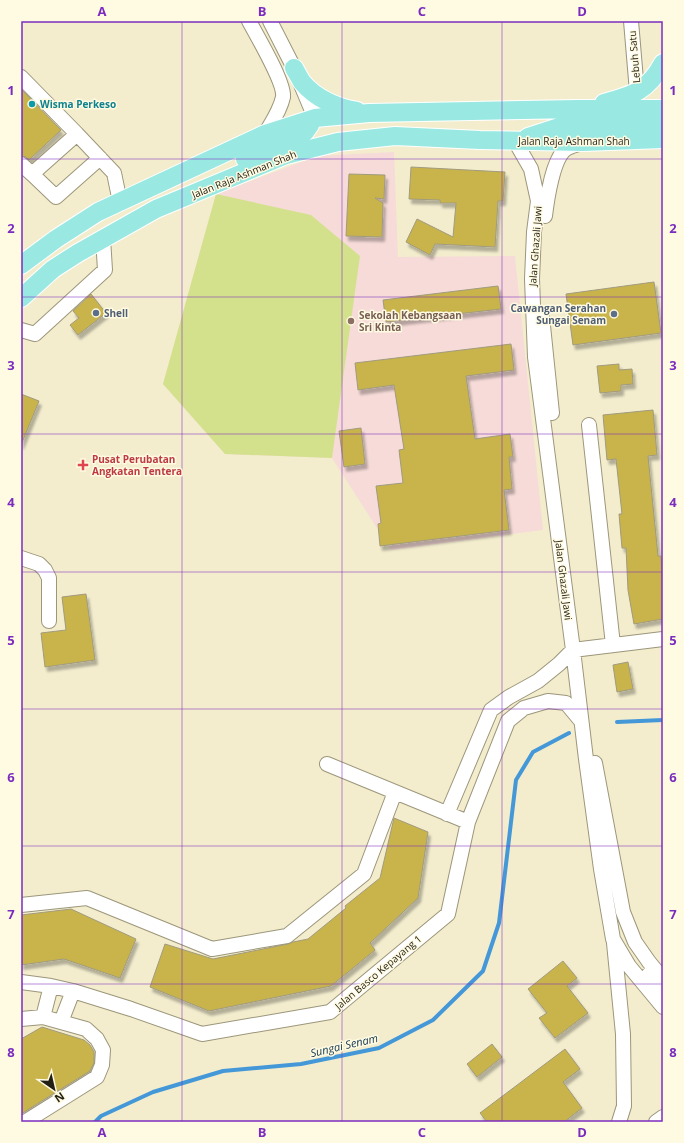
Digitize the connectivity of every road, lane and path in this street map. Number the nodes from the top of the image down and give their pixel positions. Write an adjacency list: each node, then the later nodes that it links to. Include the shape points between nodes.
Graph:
1 (249, 21): 14 (street, via 280,79 283,96)
2 (270, 21): 5 (street)
3 (631, 21): 7 (street, Lebuh Satu)
4 (663, 63): 7 (main road, via 652,81)
5 (294, 68): 10 (main road, via 303,82 325,100 351,110); 11 (street)
6 (21, 77): 13 (street)
7 (637, 92): 8 (main road)
8 (578, 109): 9 (main road); 10 (main road)
9 (663, 109)
10 (369, 113): 11 (main road)
11 (315, 118): 14 (main road); 21 (main road, via 305,132 235,163)
12 (663, 121): 16 (main road, via 562,126)
13 (76, 134): 18 (street); 20 (street)
14 (265, 134): 22 (main road)
15 (663, 139): 17 (main road, Jalan Raja Ashman Shah)
16 (515, 141): 17 (main road, Jalan Raja Ashman Shah); 21 (main road, Jalan Raja Ashman Shah, via 395,136 338,142 286,155); 32 (street, Jalan Ghazali Jawi, via 531,169 538,201 532,279 535,357)
17 (583, 142): 32 (street, via 566,148 558,158 553,174 541,244 540,287)
18 (100, 158): 20 (street, via 56,197); 22 (street, via 114,172)
19 (21, 164): 20 (street)
20 (32, 174)
21 (220, 182): 23 (main road, Jalan Raja Ashman Shah, via 156,209)
22 (120, 202): 24 (main road, via 98,212)
23 (103, 238): 25 (main road, Jalan Raja Ashman Shah, via 53,268); 26 (street, via 105,270 35,334)
24 (21, 265)
25 (21, 298)
26 (21, 330)
27 (589, 426): 31 (street)
28 (21, 558): 29 (street, via 39,564 49,578)
29 (49, 621)
30 (663, 639): 31 (street)
31 (613, 645): 32 (street)
32 (577, 649): 33 (street, Jalan Ghazali Jawi); 36 (street, via 538,681 491,710); 40 (street, Jalan Ghazali Jawi, via 605,815 624,912)
33 (581, 721): 37 (street, Jalan Basco Kepayang 1, via 566,703 548,701 524,708 508,721); 39 (street, Jalan Ghazali Jawi)
34 (327, 764): 35 (street)
35 (395, 792): 36 (street); 38 (street, via 364,874 287,936 212,950 87,898)
36 (447, 814): 37 (street)
37 (468, 822): 44 (street, Jalan Basco Kepayang 1, via 448,914 330,1012 202,1034)
38 (21, 905)
39 (613, 939): 46 (street, Jalan Ghazali Jawi, via 630,966); 52 (street, via 623,1034 624,1106)
40 (634, 940): 41 (street, Jalan Ghazali Jawi); 45 (street, via 641,965)
41 (663, 979)
42 (21, 982): 43 (street, Jalan Basco Kepayang 1)
43 (51, 986): 44 (street, Jalan Basco Kepayang 1); 47 (street)
44 (73, 991): 49 (street)
45 (663, 991)
46 (663, 1007)
47 (43, 1017): 48 (street); 49 (street)
48 (21, 1019)
49 (61, 1022): 51 (street, via 86,1029 97,1039 103,1050 102,1065 96,1076)
50 (663, 1117): 53 (street)
51 (25, 1122)
52 (619, 1122)
53 (656, 1122)

